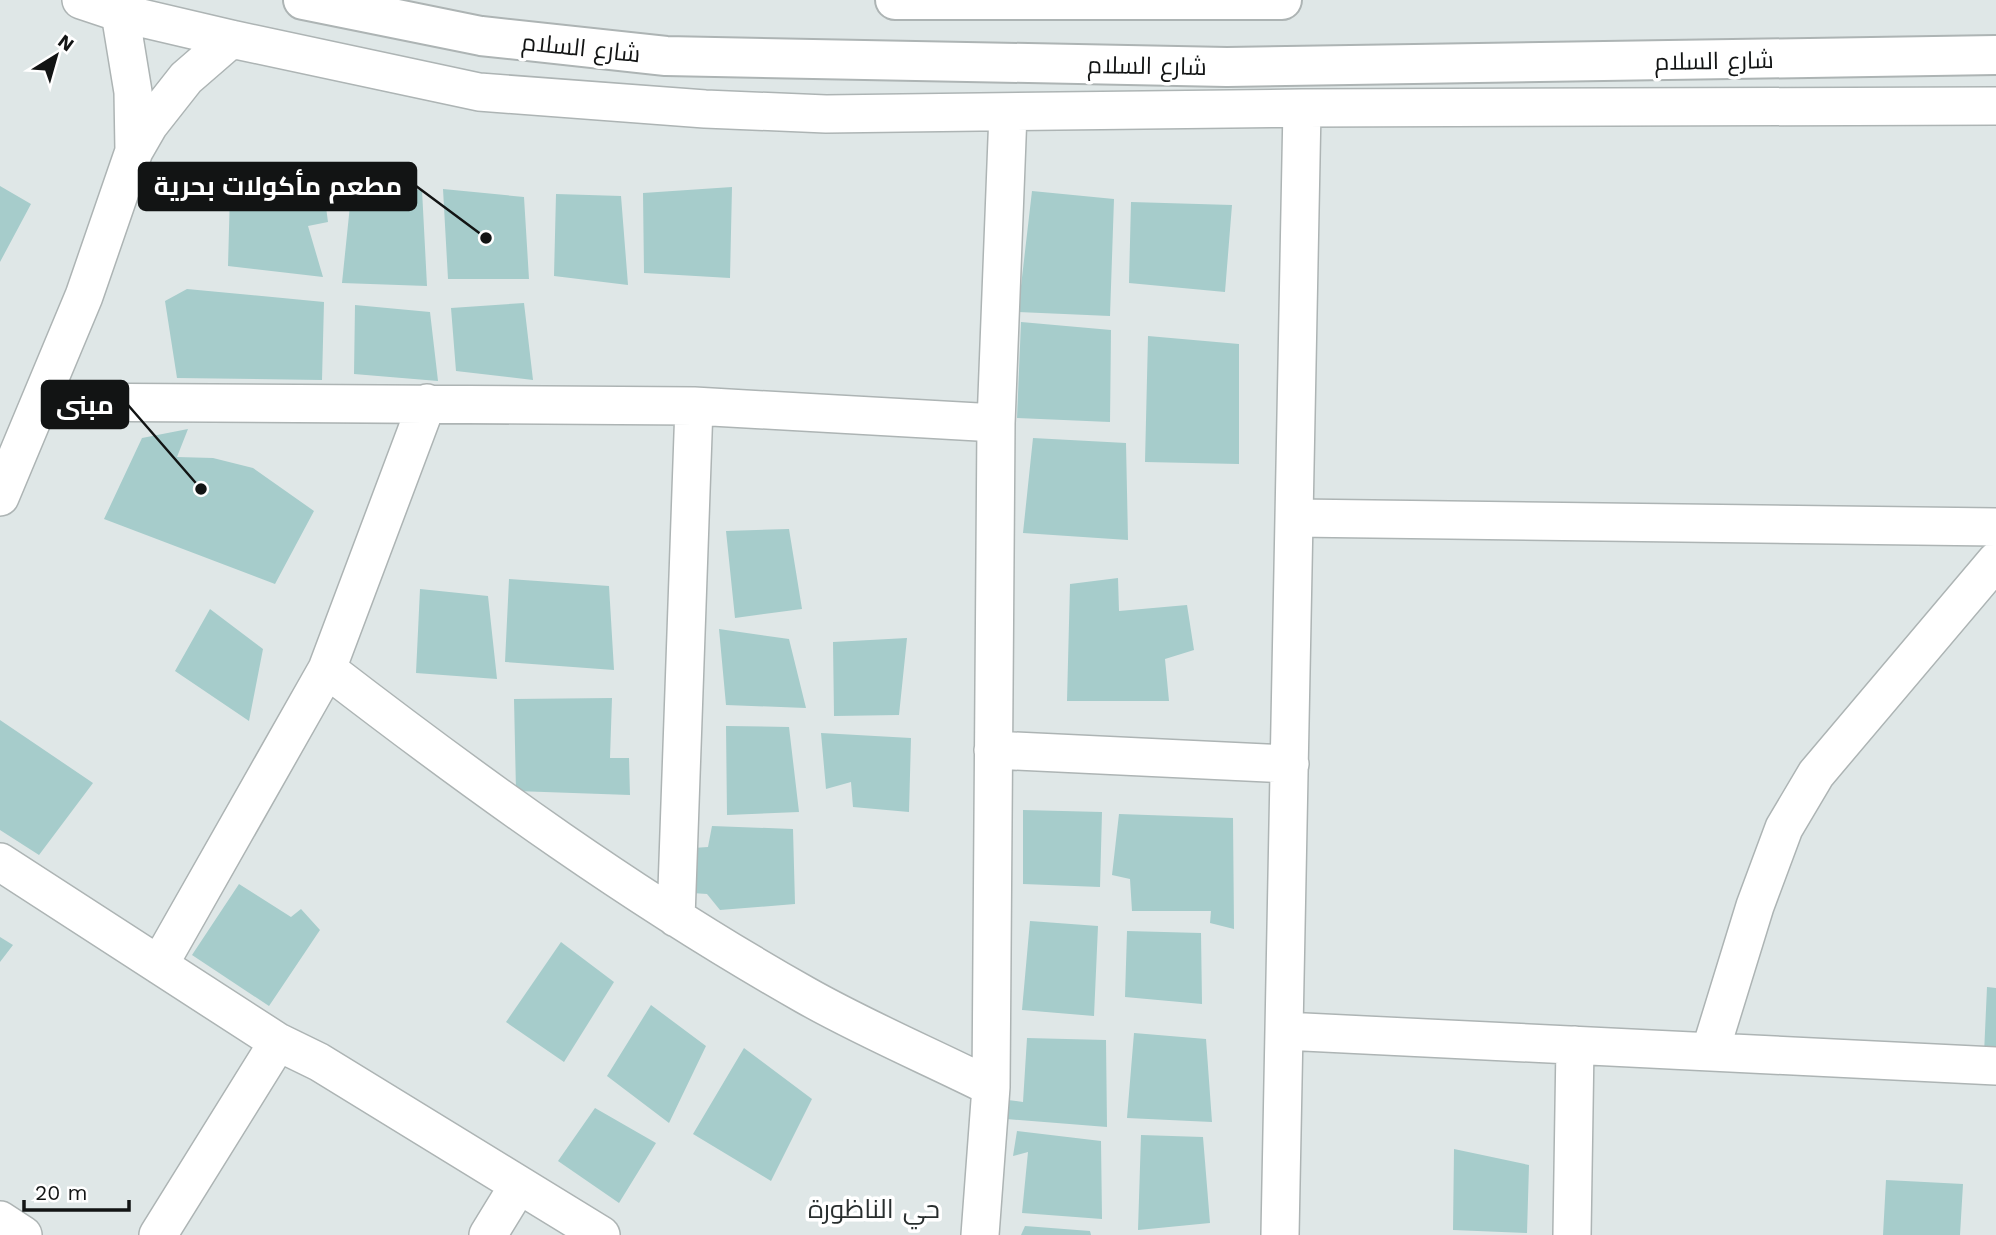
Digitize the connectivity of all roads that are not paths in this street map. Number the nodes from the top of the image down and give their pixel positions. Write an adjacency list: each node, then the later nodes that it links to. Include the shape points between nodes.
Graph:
1 (81, 0): 5 (street)
2 (303, 0): 7 (highway, شارع السلام, via 481,36 666,56 1227,67)
3 (895, 0): 4 (highway)
4 (1282, 0)
5 (120, 13): 6 (street); 11 (street, via 133,92)
6 (231, 39): 10 (street, via 479,92 812,114); 11 (street, via 186,78)
7 (1996, 55)
8 (1996, 106): 9 (street)
9 (1302, 108): 10 (street); 17 (street)
10 (1008, 113): 15 (street)
11 (134, 151): 12 (street, via 84,296)
12 (40, 402): 13 (street); 16 (street)
13 (427, 403): 14 (street); 20 (street)
14 (694, 405): 15 (street); 24 (street)
15 (996, 424): 21 (street)
16 (0, 497)
17 (1296, 518): 18 (street); 22 (street)
18 (1996, 527)
19 (1996, 561): 29 (street, via 1816,774 1790,817 1755,906)
20 (327, 669): 24 (street, via 472,781); 25 (street)
21 (993, 750): 22 (street); 31 (street)
22 (1290, 764): 26 (street)
23 (0, 862): 25 (street)
24 (676, 918): 31 (street, via 807,996)
25 (159, 965): 27 (street)
26 (1284, 1031): 28 (street); 39 (street)
27 (278, 1042): 32 (street, via 319,1062); 35 (street)
28 (1575, 1045): 29 (street); 40 (street)
29 (1710, 1052): 30 (street)
30 (1996, 1066)
31 (991, 1087): 38 (street)
32 (518, 1186): 36 (street); 37 (street)
33 (0, 1220): 34 (street)
34 (23, 1235)
35 (158, 1235)
36 (488, 1235)
37 (601, 1235)
38 (980, 1235)
39 (1280, 1235)
40 (1572, 1235)

